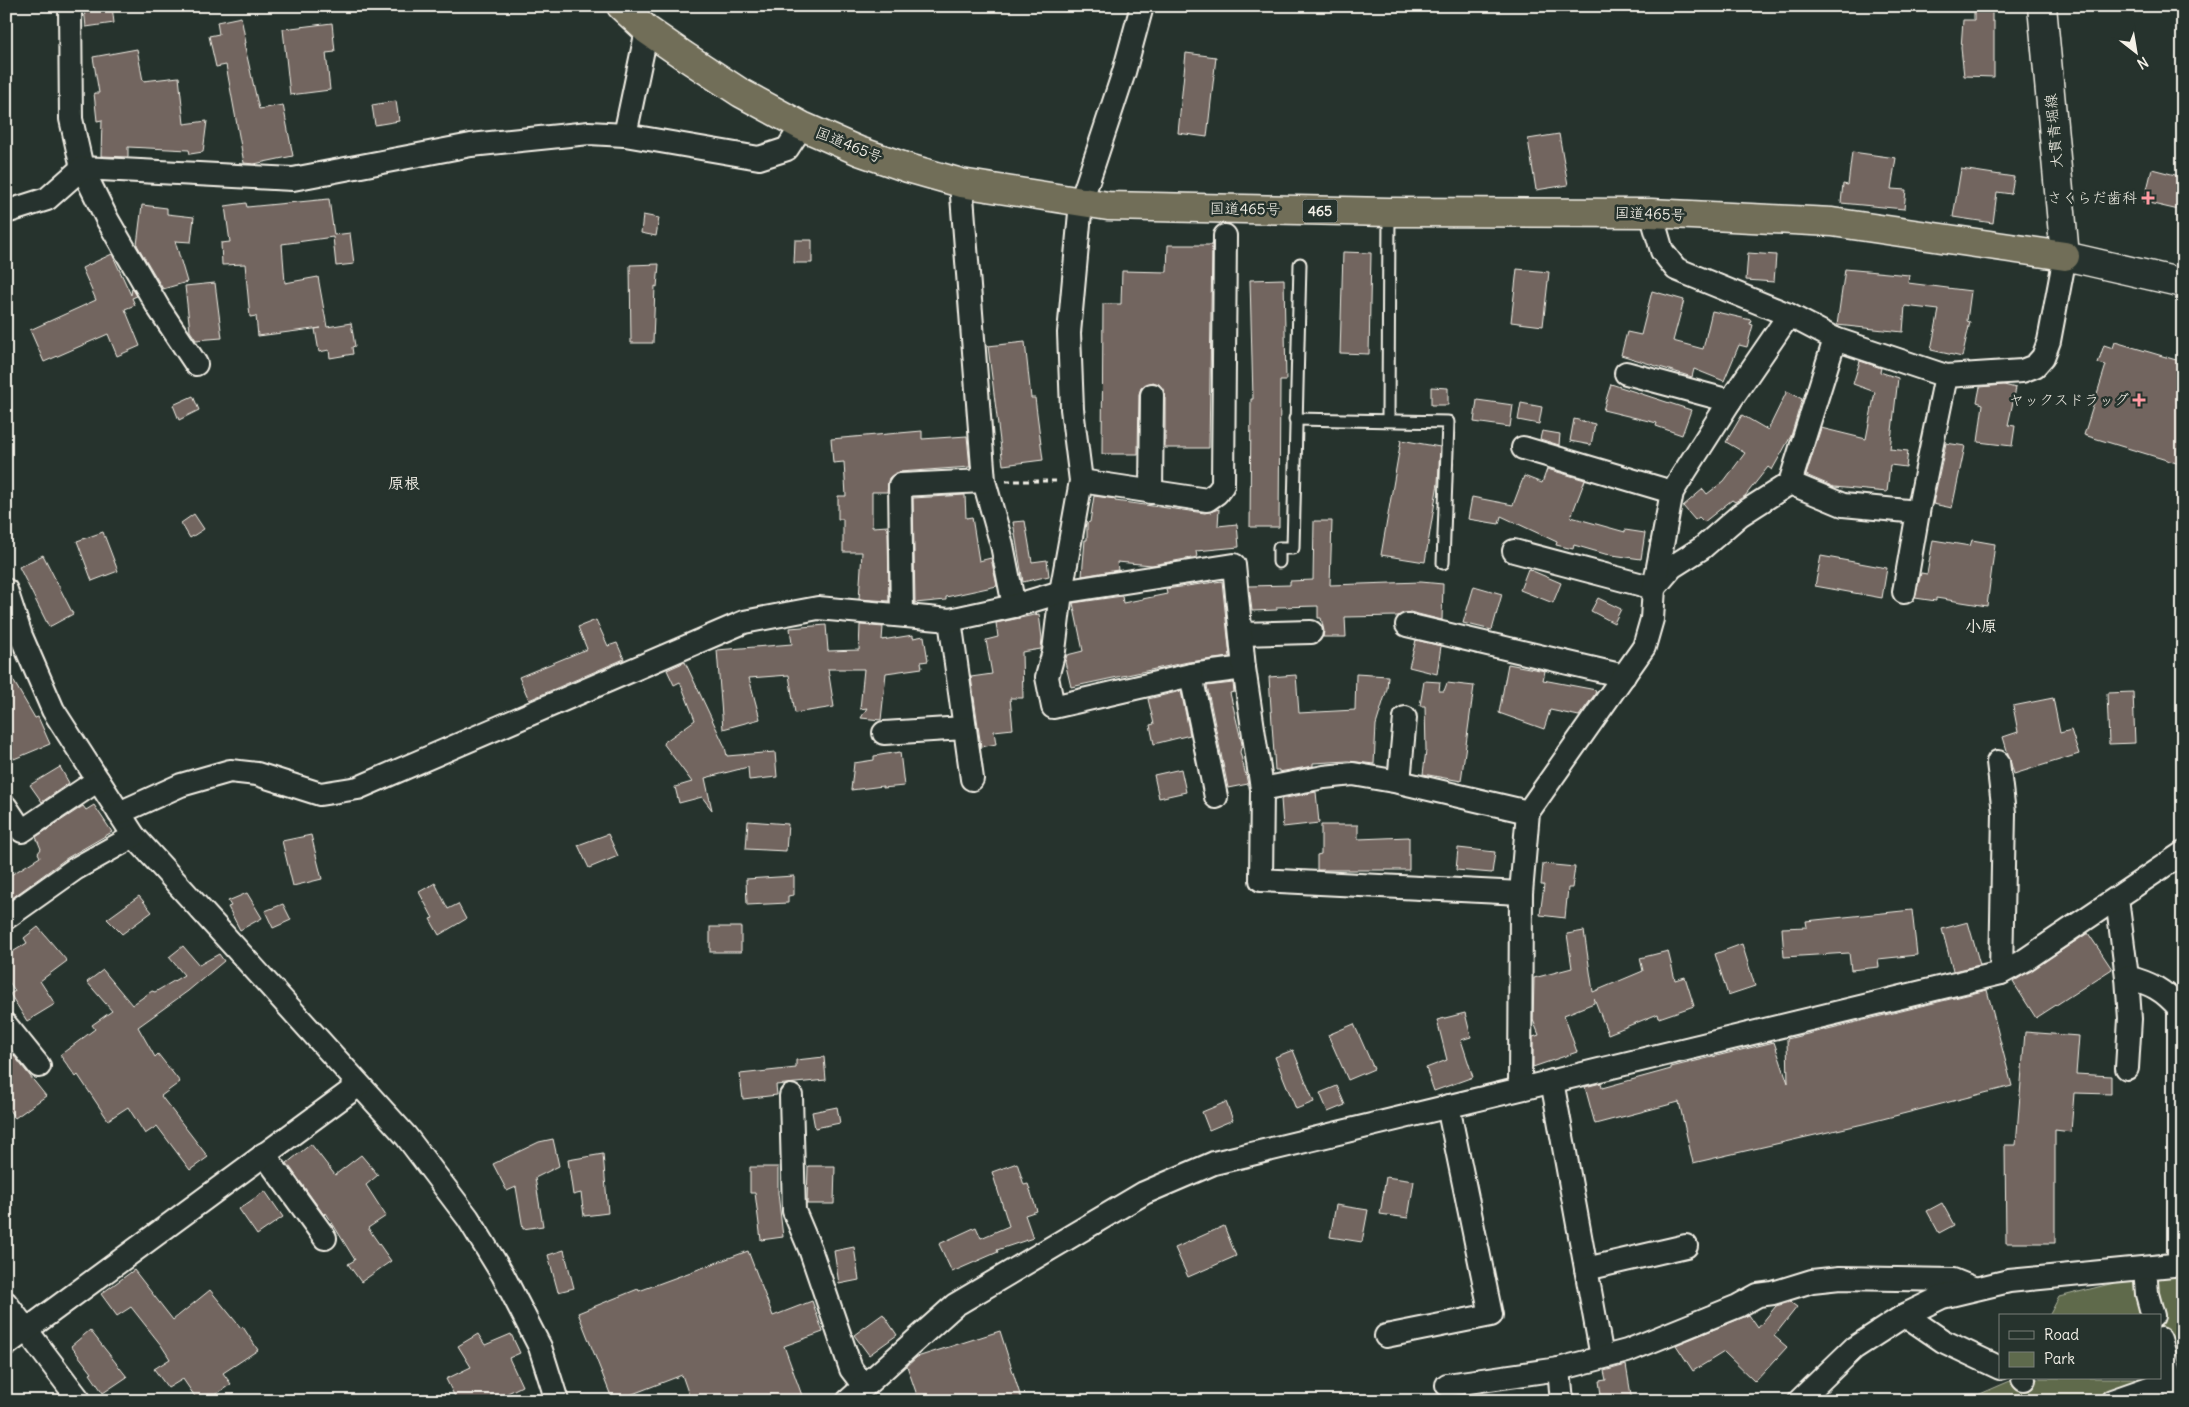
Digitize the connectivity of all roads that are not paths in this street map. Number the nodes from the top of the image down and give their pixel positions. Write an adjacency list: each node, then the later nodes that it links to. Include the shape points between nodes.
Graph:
1 (70, 6): 8 (street, via 71,119)
2 (621, 6): 5 (highway, 国道465号 / 465)
3 (1142, 6): 10 (street)
4 (2042, 6): 15 (main road, 大貫青堀線)
5 (647, 30): 6 (highway, 国道465号 / 465, via 741,93); 7 (street)
6 (802, 126): 7 (street, via 787,149 759,158); 9 (highway, 国道465号 / 465, via 859,151)
7 (625, 135): 8 (street, via 554,135 471,146 293,179)
8 (82, 168): 11 (street, via 47,199); 20 (street, via 107,219 158,307)
9 (961, 183): 10 (highway, 国道465号 / 465); 28 (street)
10 (1081, 202): 12 (highway, 国道465号 / 465, via 1108,206); 29 (street, via 1069,333 1072,408)
11 (6, 212)
12 (1389, 212): 13 (highway, 国道465号 / 465); 26 (lane)
13 (1651, 213): 15 (highway, 国道465号 / 465, via 1832,222); 18 (street, via 1662,251 1676,269)
14 (1225, 236): 31 (street, via 1223,486 1207,500)
15 (2066, 256): 17 (main road); 22 (street, via 2044,357 2035,366 2022,371)
16 (1300, 264): 25 (lane)
17 (2183, 283)
18 (1790, 315): 19 (street); 24 (street)
19 (1835, 339): 22 (street); 30 (street)
20 (196, 364)
21 (1626, 373): 24 (street)
22 (1946, 376): 33 (street)
23 (1152, 395): 31 (street)
24 (1730, 401): 32 (street)
25 (1295, 419): 26 (lane); 35 (lane, via 1293,548 1279,548)
26 (1388, 420): 36 (lane, via 1448,422)
27 (1523, 448): 32 (street)
28 (984, 481): 41 (street, via 1002,545); 42 (street, via 900,485)
29 (1080, 481): 31 (street); 39 (street)
30 (1790, 483): 33 (street, via 1843,505); 37 (street, via 1740,515 1702,548 1672,567)
31 (1150, 492)
32 (1672, 492): 37 (street)
33 (1918, 512): 40 (street)
34 (1514, 551): 37 (street)
35 (1279, 562)
36 (1443, 562)
37 (1654, 588): 49 (street, via 1652,619 1644,647)
38 (6, 590): 54 (street, via 21,636 53,710)
39 (1061, 592): 41 (street); 46 (street, via 1234,565); 48 (street, via 1054,652 1047,677 1052,707)
40 (1904, 592)
41 (1014, 606): 43 (street)
42 (902, 615): 43 (street); 61 (street, via 818,608 744,622 358,788 320,794 257,774 230,771 181,785)
43 (950, 620): 51 (street)
44 (1407, 625): 49 (street)
45 (1310, 632): 46 (street)
46 (1241, 634): 47 (street)
47 (1244, 668): 48 (street); 57 (street)
48 (1191, 676): 58 (street)
49 (1624, 676): 60 (street)
50 (1405, 718): 56 (street)
51 (964, 728): 52 (street); 55 (street)
52 (884, 733)
53 (1998, 762): 67 (street, via 2004,813)
54 (98, 780): 59 (street, via 22,830); 61 (street)
55 (972, 780)
56 (1399, 782): 57 (street, via 1353,774); 60 (street)
57 (1262, 789): 64 (street, via 1261,880)
58 (1216, 797)
59 (6, 806)
60 (1528, 812): 64 (street)
61 (119, 813): 62 (street)
62 (134, 836): 66 (street, via 75,869); 73 (street)
63 (2183, 853): 65 (street)
64 (1521, 893): 74 (street)
65 (2117, 900): 67 (street); 68 (street)
66 (6, 918)
67 (2001, 973): 72 (street)
68 (2127, 977): 71 (street, via 2130,1019); 80 (street, via 2153,984 2168,994 2179,1008)
69 (6, 1025): 70 (street)
70 (39, 1066)
71 (2127, 1068)
72 (1552, 1081): 74 (street); 82 (street)
73 (359, 1085): 77 (street); 98 (street, via 406,1136 468,1218 503,1274 540,1348)
74 (1520, 1088): 76 (street)
75 (791, 1096): 96 (street, via 794,1211 851,1369)
76 (1448, 1106): 88 (street, via 1492,1315); 96 (street, via 1214,1163 1144,1194 955,1305)
77 (264, 1154): 78 (street); 87 (street)
78 (325, 1238)
79 (1686, 1246): 82 (street)
80 (2181, 1264): 81 (street)
81 (2145, 1268): 83 (street, via 2009,1281); 85 (street)
82 (1586, 1269): 91 (street)
83 (1973, 1288): 86 (street, via 1942,1297); 91 (street, via 1953,1280 1840,1278 1812,1281 1758,1295 1655,1340)
84 (6, 1303): 87 (street)
85 (2152, 1314)
86 (1905, 1315): 93 (street, via 1943,1341); 100 (street, via 1854,1348)
87 (26, 1331): 89 (street); 97 (street)
88 (1386, 1336)
89 (6, 1345)
90 (2162, 1345): 95 (street)
91 (1602, 1357): 92 (street)
92 (1559, 1368): 94 (street); 99 (street)
93 (1999, 1368)
94 (1447, 1385)
95 (2178, 1393): 101 (street)
96 (856, 1394)
97 (80, 1401)
98 (557, 1401)
99 (1562, 1401)
100 (1799, 1401)
101 (2112, 1401)

